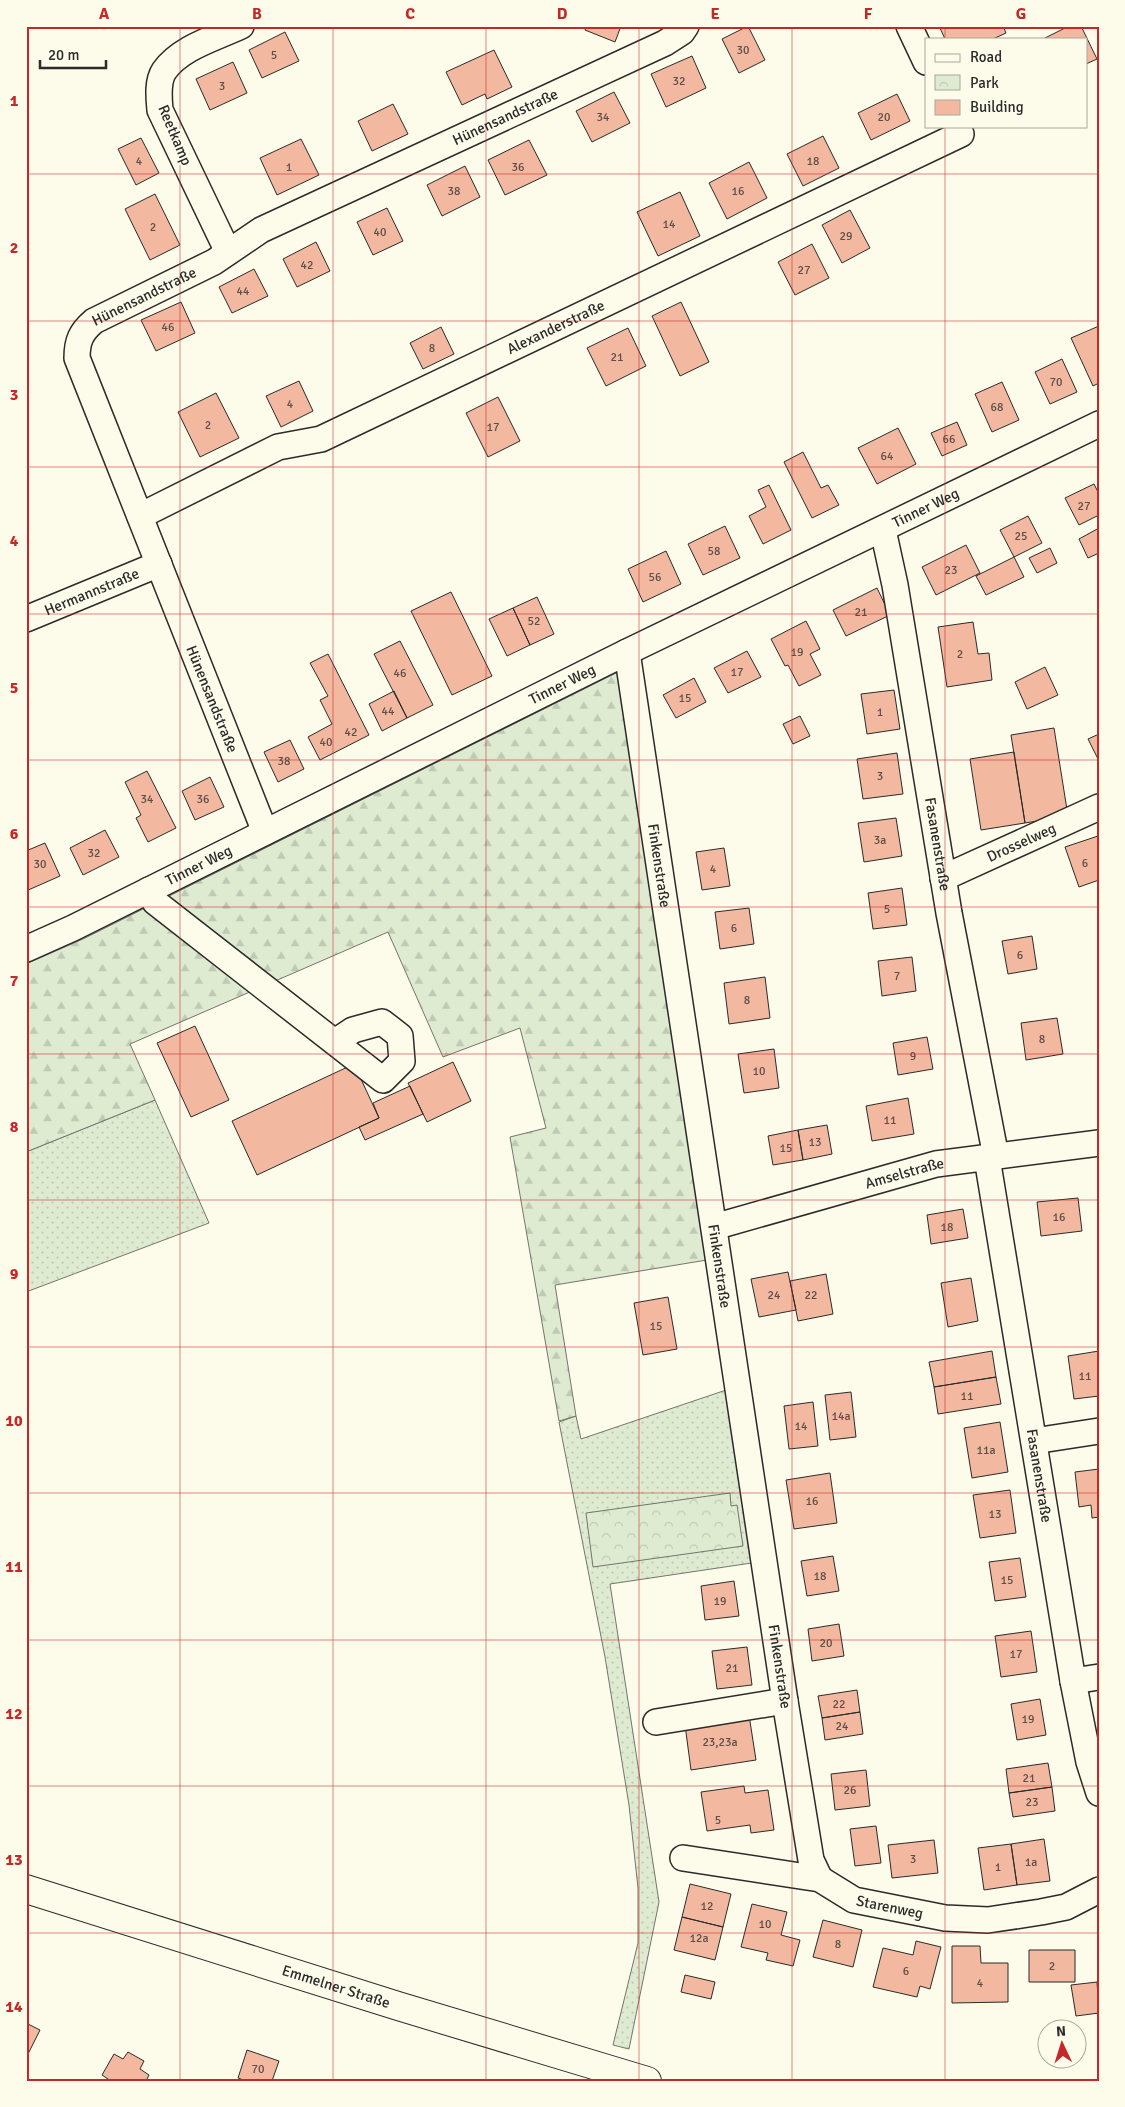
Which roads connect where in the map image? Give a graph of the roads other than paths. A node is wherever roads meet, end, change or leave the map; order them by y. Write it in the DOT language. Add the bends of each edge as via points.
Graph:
graph roads {
  1 [pos="241,26"];
  2 [pos="686,26"];
  3 [pos="909,26"];
  4 [pos="925,60"];
  5 [pos="958,128"];
  6 [pos="228,252"];
  7 [pos="1099,424"];
  8 [pos="140,516"];
  9 [pos="883,530"];
  10 [pos="159,564"];
  11 [pos="26,620"];
  12 [pos="627,652"];
  13 [pos="1099,807"];
  14 [pos="265,832"];
  15 [pos="943,878"];
  16 [pos="150,890"];
  17 [pos="26,948"];
  18 [pos="335,1042"];
  19 [pos="1099,1143"];
  20 [pos="992,1158"];
  21 [pos="714,1227"];
  22 [pos="1099,1431"];
  23 [pos="1034,1441"];
  24 [pos="1099,1677"];
  25 [pos="1073,1681"];
  26 [pos="785,1701"];
  27 [pos="656,1722"];
  28 [pos="1099,1793"];
  29 [pos="683,1858"];
  30 [pos="820,1879"];
  31 [pos="26,1889"];
  32 [pos="1099,1890"];
  33 [pos="647,2081"];
  1 -- 6 [label="street, Reetkamp" via="182,52 164,72 159,92 160,110"];
  2 -- 6 [label="street, Hünensandstraße" via="665,43 261,230"];
  3 -- 4 [label="street"];
  5 -- 8 [label="street, Alexanderstraße" via="961,134 321,439 278,447"];
  6 -- 8 [label="street, Hünensandstraße" via="94,321 83,331 77,343 77,358"];
  7 -- 9 [label="street, Tinner Weg"];
  8 -- 10 [label="street, Hünensandstraße"];
  9 -- 12 [label="street, Tinner Weg"];
  9 -- 15 [label="street, Fasanenstraße"];
  10 -- 11 [label="street, Hermannstraße"];
  10 -- 14 [label="street, Hünensandstraße"];
  12 -- 14 [label="street, Tinner Weg"];
  12 -- 21 [label="street, Finkenstraße"];
  13 -- 15 [label="street, Drosselweg"];
  14 -- 16 [label="street, Tinner Weg"];
  15 -- 20 [label="street, Fasanenstraße"];
  16 -- 17 [label="street, Tinner Weg"];
  16 -- 18 [label="street" via="155,902"];
  19 -- 20 [label="street, Amselstraße"];
  20 -- 21 [label="street, Amselstraße" via="936,1164"];
  20 -- 23 [label="street, Fasanenstraße"];
  21 -- 26 [label="street, Finkenstraße"];
  22 -- 23 [label="street"];
  23 -- 25 [label="street, Fasanenstraße"];
  24 -- 25 [label="street"];
  25 -- 28 [label="street, Fasanenstraße" via="1089,1762"];
  26 -- 27 [label="street"];
  26 -- 30 [label="street, Finkenstraße" via="810,1860"];
  29 -- 30 [label="street, Starenweg"];
  30 -- 32 [label="street, Starenweg" via="854,1900 945,1918 988,1920 1066,1907"];
  31 -- 33 [label="main road, Emmelner Straße"];
}
